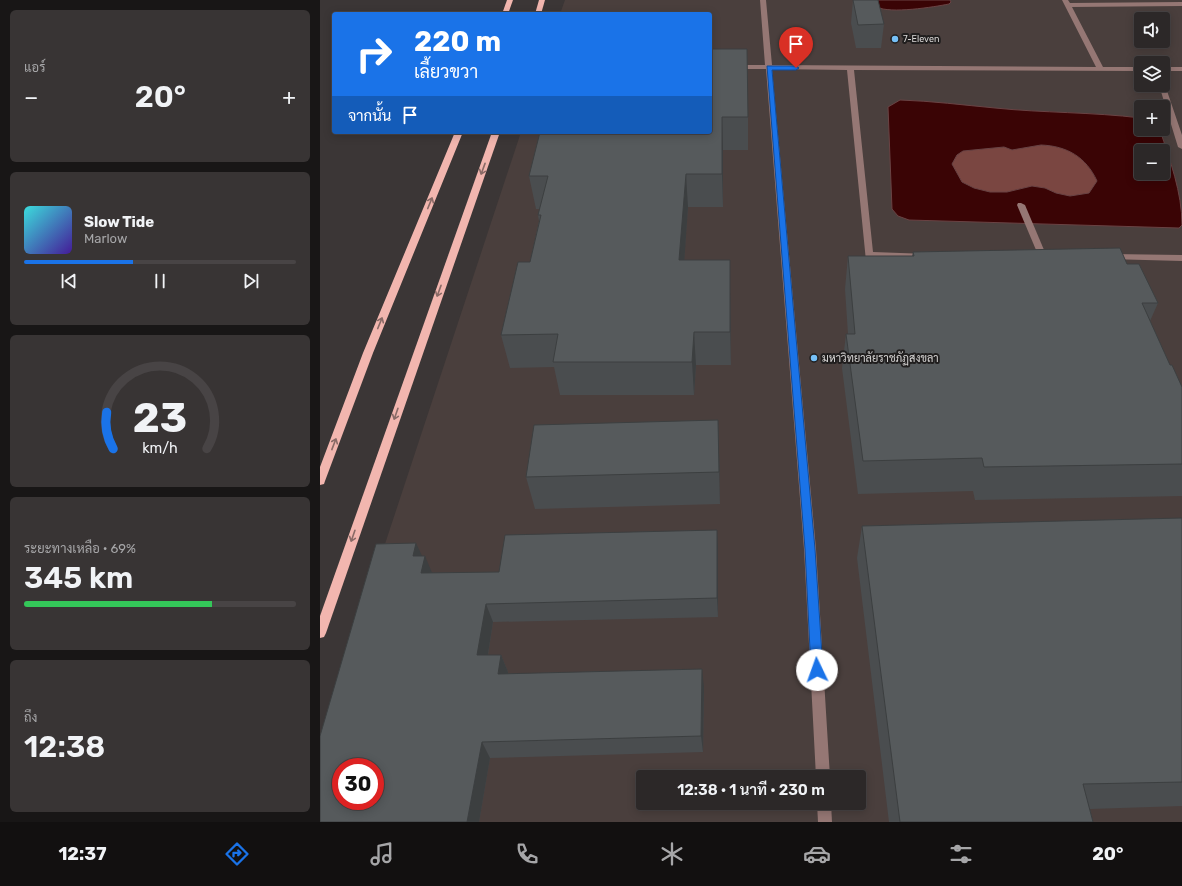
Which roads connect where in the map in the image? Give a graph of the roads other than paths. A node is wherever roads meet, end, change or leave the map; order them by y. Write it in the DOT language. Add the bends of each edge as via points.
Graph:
graph roads {
  1 [pos="510,0"];
  2 [pos="542,0"];
  3 [pos="763,0"];
  4 [pos="1066,2"];
  5 [pos="1182,4"];
  6 [pos="506,12"];
  7 [pos="539,12"];
  8 [pos="712,68"];
  9 [pos="769,68"];
  10 [pos="850,68"];
  11 [pos="1101,69"];
  12 [pos="1134,69"];
  13 [pos="1170,69"];
  14 [pos="1182,69"];
  15 [pos="1164,92"];
  16 [pos="458,134"];
  17 [pos="495,134"];
  18 [pos="1182,147"];
  19 [pos="1021,205"];
  20 [pos="869,256"];
  21 [pos="933,256"];
  22 [pos="1043,257"];
  23 [pos="1105,257"];
  24 [pos="1182,258"];
  25 [pos="871,269"];
  26 [pos="320,481"];
  27 [pos="320,633"];
  28 [pos="823,770"];
  29 [pos="824,810"];
  30 [pos="825,822"];
  1 -- 6 [label="main road"];
  2 -- 7 [label="main road"];
  3 -- 9 [label="street"];
  4 -- 5 [label="street"];
  4 -- 11 [label="street"];
  8 -- 9 [label="street"];
  9 -- 10 [label="street"];
  9 -- 28 [label="street" via="810,549"];
  10 -- 11 [label="street"];
  10 -- 20 [label="street"];
  11 -- 12 [label="street"];
  13 -- 14 [label="street"];
  15 -- 18 [label="street"];
  26 -- 16 [label="main road, one-way" via="368,353"];
  17 -- 27 [label="main road, one-way"];
  19 -- 22 [label="street"];
  20 -- 21 [label="street"];
  20 -- 25 [label="street"];
  23 -- 24 [label="street"];
  29 -- 30 [label="street"];
}
